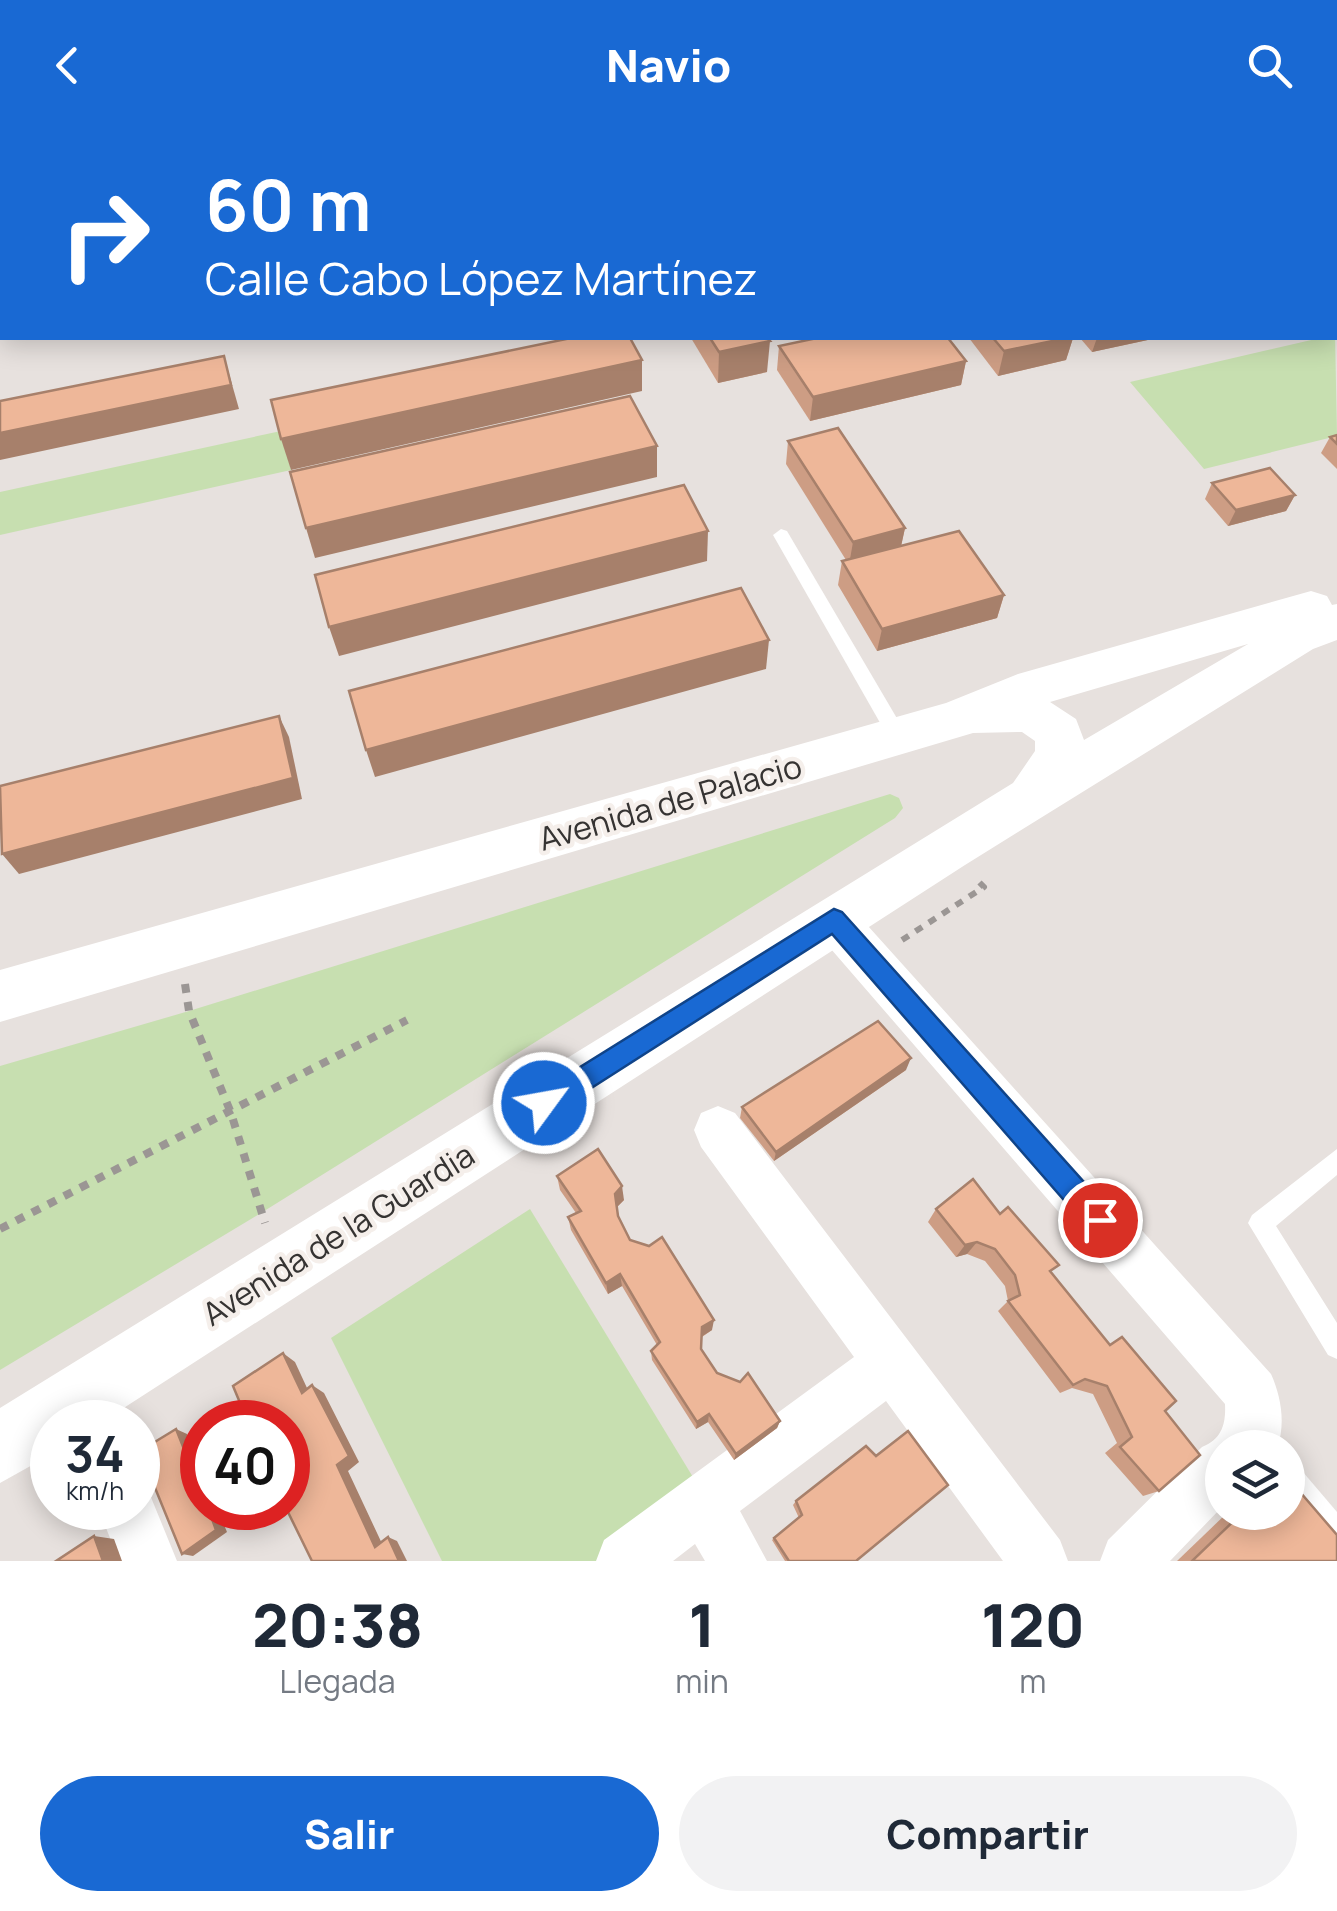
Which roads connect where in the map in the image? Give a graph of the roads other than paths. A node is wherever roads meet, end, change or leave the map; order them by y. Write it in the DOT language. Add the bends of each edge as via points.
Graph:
graph roads {
  1 [pos="781,535"];
  2 [pos="1337,602"];
  3 [pos="1337,621"];
  4 [pos="958,719"];
  5 [pos="898,737"];
  6 [pos="1032,795"];
  7 [pos="834,920"];
  8 [pos="0,996"];
  9 [pos="718,1130"];
  10 [pos="1337,1160"];
  11 [pos="1337,1346"];
  12 [pos="892,1363"];
  13 [pos="1253,1430"];
  14 [pos="0,1448"];
  15 [pos="1205,1496"];
  16 [pos="703,1503"];
  17 [pos="1305,1503"];
  18 [pos="1337,1533"];
  19 [pos="625,1561"];
  20 [pos="738,1561"];
  21 [pos="1039,1561"];
  22 [pos="1130,1561"];
  1 -- 5 [label="lane"];
  2 -- 4 [label="street, Avenida de Palacio" via="1018,693"];
  3 -- 6 [label="street, Avenida de la Guardia" via="1296,637"];
  4 -- 5 [label="street, Avenida de Palacio"];
  4 -- 6 [label="street, Avenida de la Guardia" via="1019,710 1042,716 1059,733 1060,755"];
  5 -- 8 [label="street, Avenida de Palacio"];
  6 -- 7 [label="street, Avenida de la Guardia"];
  7 -- 13 [label="street" via="1252,1393"];
  7 -- 14 [label="street, Avenida de la Guardia"];
  9 -- 12 [label="street"];
  10 -- 11 [label="lane" via="1260,1223"];
  12 -- 16 [label="street"];
  12 -- 21 [label="street"];
  15 -- 22 [label="street"];
  16 -- 19 [label="street"];
  16 -- 20 [label="street"];
  17 -- 18 [label="lane"];
}
